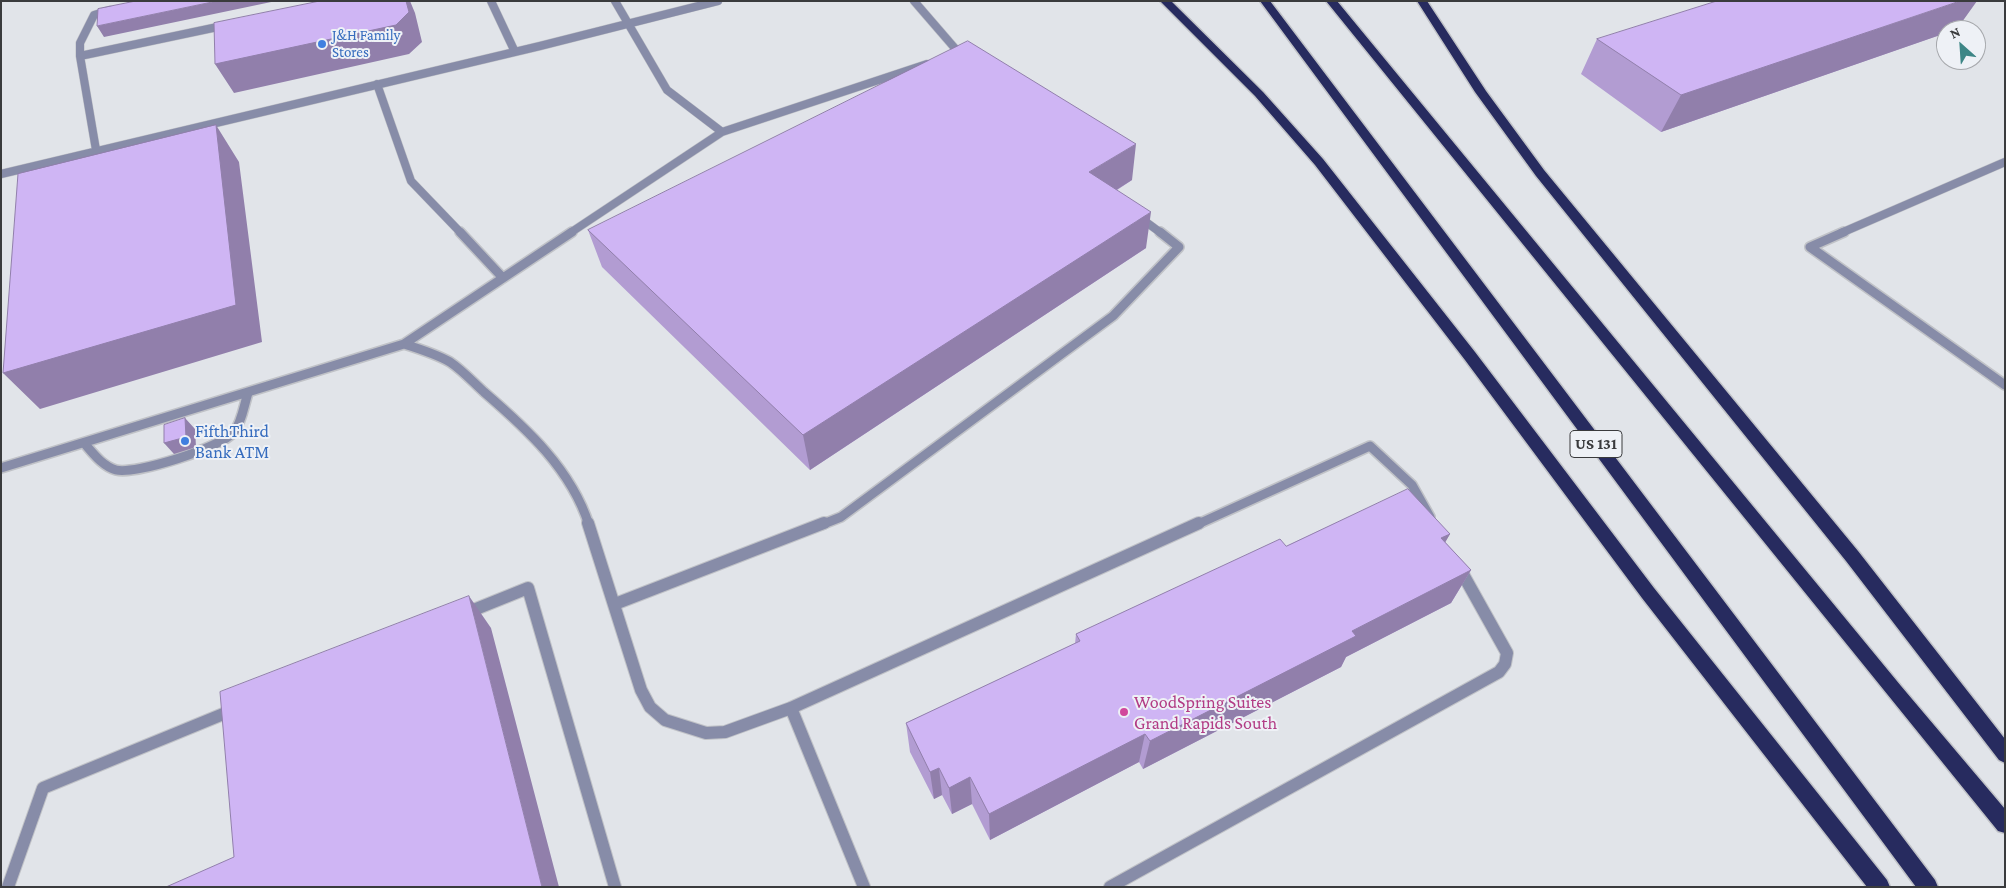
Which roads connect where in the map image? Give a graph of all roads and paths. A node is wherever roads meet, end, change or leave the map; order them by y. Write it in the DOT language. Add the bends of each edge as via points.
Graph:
graph roads {
  1 [pos="491,1"];
  2 [pos="615,1"];
  3 [pos="718,1"];
  4 [pos="914,1"];
  5 [pos="1165,1"];
  6 [pos="1265,1"];
  7 [pos="1331,1"];
  8 [pos="1422,1"];
  9 [pos="118,8"];
  10 [pos="233,24"];
  11 [pos="629,25"];
  12 [pos="515,52"];
  13 [pos="80,56"];
  14 [pos="942,59"];
  15 [pos="933,62"];
  16 [pos="377,84"];
  17 [pos="722,132"];
  18 [pos="96,150"];
  19 [pos="2005,162"];
  20 [pos="1,174"];
  21 [pos="1142,218"];
  22 [pos="503,278"];
  23 [pos="404,344"];
  24 [pos="2005,384"];
  25 [pos="248,392"];
  26 [pos="84,443"];
  27 [pos="1,468"];
  28 [pos="1436,527"];
  29 [pos="1455,560"];
  30 [pos="615,604"];
  31 [pos="455,618"];
  32 [pos="245,705"];
  33 [pos="791,708"];
  34 [pos="2005,754"];
  35 [pos="2005,824"];
  36 [pos="8,887"];
  37 [pos="614,887"];
  38 [pos="864,887"];
  39 [pos="1110,887"];
  40 [pos="1880,887"];
  41 [pos="1928,887"];
  1 -- 12 [label="lane"];
  2 -- 11 [label="lane"];
  3 -- 11 [label="lane"];
  4 -- 14 [label="lane" via="959,53"];
  5 -- 40 [label="highway" via="1259,94 1319,162 1470,356 1648,594"];
  6 -- 41 [label="highway, US 131"];
  7 -- 35 [label="highway"];
  8 -- 34 [label="highway" via="1481,92 1540,173 1852,556"];
  9 -- 13 [label="lane" via="94,15 80,43"];
  10 -- 13 [label="lane"];
  11 -- 12 [label="lane"];
  11 -- 17 [label="lane" via="667,90"];
  12 -- 16 [label="lane"];
  13 -- 18 [label="lane"];
  15 -- 17 [label="lane"];
  16 -- 18 [label="lane"];
  16 -- 22 [label="lane" via="411,182"];
  17 -- 22 [label="lane"];
  18 -- 20 [label="lane"];
  19 -- 24 [label="lane" via="1810,247"];
  21 -- 30 [label="lane" via="1179,247 1113,316 841,517"];
  22 -- 23 [label="lane"];
  23 -- 25 [label="lane"];
  23 -- 30 [label="lane" via="451,363 550,453 584,506"];
  25 -- 26 [label="lane"];
  25 -- 26 [label="lane" via="236,427 228,438 134,471 109,469"];
  26 -- 27 [label="lane"];
  28 -- 33 [label="lane" via="1412,485 1370,446"];
  29 -- 39 [label="lane" via="1507,653 1499,672"];
  30 -- 33 [label="lane" via="641,690 650,707 664,720 706,733 725,732"];
  31 -- 37 [label="lane" via="528,588"];
  32 -- 36 [label="lane" via="43,788"];
  33 -- 38 [label="lane"];
}
